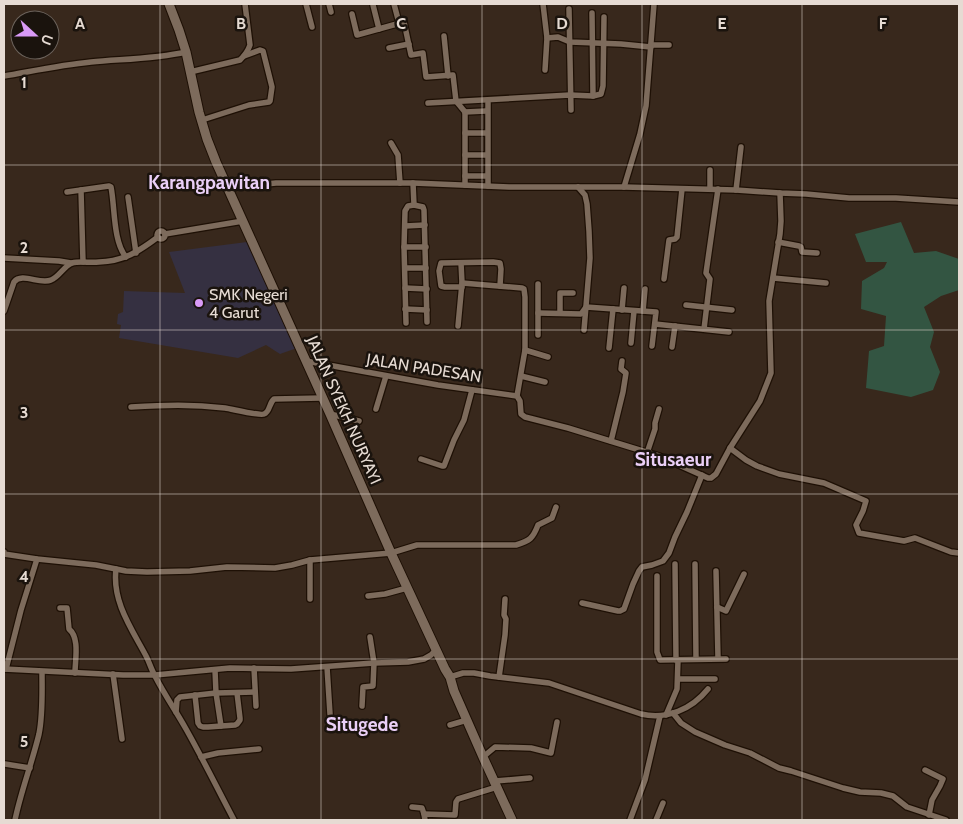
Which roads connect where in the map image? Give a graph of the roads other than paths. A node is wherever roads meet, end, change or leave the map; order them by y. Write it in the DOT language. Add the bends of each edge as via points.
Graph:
graph roads {
  1 [pos="169,4"];
  2 [pos="245,4"];
  3 [pos="306,4"];
  4 [pos="329,4"];
  5 [pos="394,4"];
  6 [pos="543,4"];
  7 [pos="654,4"];
  8 [pos="373,5"];
  9 [pos="569,9"];
  10 [pos="331,12"];
  11 [pos="592,13"];
  12 [pos="352,14"];
  13 [pos="604,17"];
  14 [pos="399,23"];
  15 [pos="312,27"];
  16 [pos="379,29"];
  17 [pos="444,36"];
  18 [pos="547,38"];
  19 [pos="570,42"];
  20 [pos="593,42"];
  21 [pos="604,43"];
  22 [pos="409,44"];
  23 [pos="669,45"];
  24 [pos="651,46"];
  25 [pos="389,48"];
  26 [pos="186,52"];
  27 [pos="244,56"];
  28 [pos="545,70"];
  29 [pos="190,72"];
  30 [pos="4,76"];
  31 [pos="448,76"];
  32 [pos="570,95"];
  33 [pos="593,96"];
  34 [pos="456,101"];
  35 [pos="428,103"];
  36 [pos="488,103"];
  37 [pos="570,110"];
  38 [pos="486,111"];
  39 [pos="465,112"];
  40 [pos="202,120"];
  41 [pos="465,133"];
  42 [pos="486,133"];
  43 [pos="391,143"];
  44 [pos="741,147"];
  45 [pos="465,155"];
  46 [pos="486,155"];
  47 [pos="710,170"];
  48 [pos="465,176"];
  49 [pos="486,176"];
  50 [pos="400,183"];
  51 [pos="413,183"];
  52 [pos="465,185"];
  53 [pos="488,186"];
  54 [pos="578,187"];
  55 [pos="624,187"];
  56 [pos="228,188"];
  57 [pos="682,189"];
  58 [pos="710,189"];
  59 [pos="81,190"];
  60 [pos="718,190"];
  61 [pos="736,190"];
  62 [pos="67,192"];
  63 [pos="780,194"];
  64 [pos="128,198"];
  65 [pos="959,202"];
  66 [pos="414,205"];
  67 [pos="243,221"];
  68 [pos="405,226"];
  69 [pos="425,226"];
  70 [pos="778,242"];
  71 [pos="404,247"];
  72 [pos="426,247"];
  73 [pos="136,253"];
  74 [pos="817,253"];
  75 [pos="126,257"];
  76 [pos="4,258"];
  77 [pos="83,262"];
  78 [pos="71,263"];
  79 [pos="461,263"];
  80 [pos="404,268"];
  81 [pos="426,268"];
  82 [pos="773,278"];
  83 [pos="664,279"];
  84 [pos="826,283"];
  85 [pos="538,284"];
  86 [pos="462,285"];
  87 [pos="500,286"];
  88 [pos="405,288"];
  89 [pos="624,288"];
  90 [pos="427,289"];
  91 [pos="645,289"];
  92 [pos="573,293"];
  93 [pos="686,305"];
  94 [pos="586,307"];
  95 [pos="707,308"];
  96 [pos="405,309"];
  97 [pos="613,309"];
  98 [pos="427,310"];
  99 [pos="622,310"];
  100 [pos="634,310"];
  101 [pos="732,310"];
  102 [pos="4,311"];
  103 [pos="643,311"];
  104 [pos="538,313"];
  105 [pos="560,313"];
  106 [pos="427,322"];
  107 [pos="406,323"];
  108 [pos="654,324"];
  109 [pos="458,326"];
  110 [pos="675,326"];
  111 [pos="704,329"];
  112 [pos="584,330"];
  113 [pos="730,332"];
  114 [pos="538,335"];
  115 [pos="631,343"];
  116 [pos="652,346"];
  117 [pos="672,347"];
  118 [pos="609,348"];
  119 [pos="524,350"];
  120 [pos="548,357"];
  121 [pos="306,361"];
  122 [pos="622,361"];
  123 [pos="386,376"];
  124 [pos="521,376"];
  125 [pos="545,382"];
  126 [pos="472,390"];
  127 [pos="517,396"];
  128 [pos="322,398"];
  129 [pos="131,406"];
  130 [pos="376,409"];
  131 [pos="659,410"];
  132 [pos="330,414"];
  133 [pos="359,421"];
  134 [pos="611,441"];
  135 [pos="730,448"];
  136 [pos="647,452"];
  137 [pos="421,459"];
  138 [pos="702,475"];
  139 [pos="556,507"];
  140 [pos="959,553"];
  141 [pos="391,554"];
  142 [pos="4,555"];
  143 [pos="37,559"];
  144 [pos="310,560"];
  145 [pos="675,564"];
  146 [pos="695,564"];
  147 [pos="116,569"];
  148 [pos="716,571"];
  149 [pos="744,574"];
  150 [pos="657,576"];
  151 [pos="407,588"];
  152 [pos="368,596"];
  153 [pos="310,599"];
  154 [pos="505,599"];
  155 [pos="582,603"];
  156 [pos="717,607"];
  157 [pos="60,608"];
  158 [pos="370,637"];
  159 [pos="436,650"];
  160 [pos="718,658"];
  161 [pos="726,658"];
  162 [pos="696,659"];
  163 [pos="677,660"];
  164 [pos="374,663"];
  165 [pos="327,666"];
  166 [pos="254,668"];
  167 [pos="5,669"];
  168 [pos="215,670"];
  169 [pos="42,672"];
  170 [pos="75,673"];
  171 [pos="113,674"];
  172 [pos="155,675"];
  173 [pos="450,677"];
  174 [pos="499,677"];
  175 [pos="715,679"];
  176 [pos="678,680"];
  177 [pos="708,689"];
  178 [pos="255,692"];
  179 [pos="216,693"];
  180 [pos="236,693"];
  181 [pos="195,695"];
  182 [pos="256,706"];
  183 [pos="362,706"];
  184 [pos="176,712"];
  185 [pos="330,714"];
  186 [pos="666,715"];
  187 [pos="467,720"];
  188 [pos="557,722"];
  189 [pos="450,725"];
  190 [pos="221,726"];
  191 [pos="122,739"];
  192 [pos="259,749"];
  193 [pos="483,757"];
  194 [pos="201,758"];
  195 [pos="5,764"];
  196 [pos="30,768"];
  197 [pos="924,770"];
  198 [pos="530,778"];
  199 [pos="496,784"];
  200 [pos="662,803"];
  201 [pos="412,808"];
  202 [pos="929,815"];
  203 [pos="424,817"];
  204 [pos="16,820"];
  205 [pos="234,820"];
  206 [pos="512,820"];
  207 [pos="630,820"];
  208 [pos="656,820"];
  209 [pos="946,820"];
  1 -- 26 [label="main road, JALAN SYEKH NURYAYI"];
  2 -- 27 [label="street" via="250,45"];
  3 -- 15 [label="street"];
  4 -- 10 [label="street"];
  5 -- 14 [label="street"];
  6 -- 18 [label="street"];
  7 -- 24 [label="street"];
  8 -- 16 [label="street"];
  9 -- 19 [label="street"];
  11 -- 20 [label="street"];
  12 -- 16 [label="street" via="357,35"];
  13 -- 21 [label="street"];
  14 -- 16 [label="street"];
  14 -- 22 [label="street" via="404,22"];
  17 -- 31 [label="street"];
  18 -- 19 [label="street" via="558,37"];
  18 -- 28 [label="street"];
  19 -- 20 [label="street"];
  19 -- 32 [label="street"];
  20 -- 21 [label="street"];
  20 -- 33 [label="street"];
  21 -- 24 [label="street"];
  21 -- 33 [label="street" via="602,91"];
  22 -- 25 [label="street"];
  22 -- 31 [label="street" via="411,55 423,53 426,77"];
  23 -- 24 [label="street"];
  24 -- 55 [label="street" via="644,120"];
  26 -- 29 [label="main road, JALAN SYEKH NURYAYI"];
  26 -- 30 [label="street" via="50,67"];
  27 -- 29 [label="street" via="240,60"];
  27 -- 40 [label="street" via="263,51 272,87 270,101"];
  29 -- 40 [label="main road, JALAN SYEKH NURYAYI"];
  31 -- 34 [label="street" via="453,75"];
  32 -- 33 [label="street"];
  32 -- 34 [label="street"];
  32 -- 37 [label="street"];
  34 -- 35 [label="street"];
  34 -- 39 [label="street"];
  36 -- 53 [label="street"];
  38 -- 39 [label="street"];
  39 -- 41 [label="street"];
  40 -- 56 [label="main road, JALAN SYEKH NURYAYI"];
  41 -- 42 [label="street"];
  41 -- 45 [label="street"];
  43 -- 50 [label="street" via="399,156"];
  44 -- 61 [label="street"];
  45 -- 46 [label="street"];
  45 -- 48 [label="street"];
  47 -- 58 [label="street"];
  48 -- 49 [label="street"];
  48 -- 52 [label="street"];
  50 -- 51 [label="street"];
  50 -- 56 [label="street" via="276,183"];
  51 -- 52 [label="street"];
  51 -- 66 [label="street"];
  52 -- 53 [label="street"];
  53 -- 54 [label="street"];
  54 -- 55 [label="street"];
  54 -- 94 [label="street" via="585,195 590,231"];
  55 -- 57 [label="street"];
  56 -- 67 [label="main road, JALAN SYEKH NURYAYI"];
  57 -- 58 [label="street"];
  57 -- 83 [label="street" via="677,237 669,240"];
  58 -- 60 [label="street"];
  59 -- 62 [label="street"];
  59 -- 75 [label="street" via="111,187 116,236"];
  59 -- 77 [label="street"];
  60 -- 61 [label="street"];
  60 -- 95 [label="street" via="706,273 710,279"];
  61 -- 63 [label="street"];
  63 -- 65 [label="street"];
  63 -- 70 [label="street"];
  64 -- 73 [label="street"];
  66 -- 68 [label="street" via="406,208"];
  66 -- 69 [label="street" via="423,207"];
  67 -- 73 [label="street" via="165,234"];
  67 -- 121 [label="main road, JALAN SYEKH NURYAYI"];
  68 -- 69 [label="street"];
  68 -- 71 [label="street"];
  69 -- 72 [label="street"];
  70 -- 74 [label="street" via="799,246 802,252"];
  70 -- 82 [label="street"];
  71 -- 72 [label="street"];
  71 -- 80 [label="street"];
  72 -- 81 [label="street"];
  73 -- 75 [label="street"];
  75 -- 77 [label="street" via="110,262"];
  76 -- 78 [label="street"];
  77 -- 78 [label="street"];
  78 -- 102 [label="street" via="52,280 17,279"];
  79 -- 86 [label="street"];
  79 -- 86 [label="street" via="439,265 440,285"];
  79 -- 87 [label="street" via="500,263"];
  80 -- 81 [label="street"];
  80 -- 88 [label="street"];
  81 -- 90 [label="street"];
  82 -- 84 [label="street"];
  82 -- 135 [label="street" via="769,301 770,378 760,401"];
  85 -- 104 [label="street"];
  86 -- 87 [label="street"];
  86 -- 109 [label="street"];
  87 -- 119 [label="street" via="522,288 525,292"];
  88 -- 90 [label="street"];
  88 -- 96 [label="street"];
  89 -- 99 [label="street"];
  90 -- 98 [label="street"];
  91 -- 103 [label="street"];
  92 -- 105 [label="street" via="560,293"];
  93 -- 95 [label="street"];
  94 -- 97 [label="street"];
  94 -- 105 [label="street" via="581,314"];
  94 -- 112 [label="street"];
  95 -- 101 [label="street"];
  95 -- 111 [label="street"];
  96 -- 98 [label="street"];
  96 -- 107 [label="street"];
  97 -- 99 [label="street"];
  97 -- 118 [label="street"];
  98 -- 106 [label="street"];
  99 -- 100 [label="street"];
  100 -- 103 [label="street"];
  100 -- 115 [label="street"];
  103 -- 108 [label="street" via="656,312"];
  104 -- 105 [label="street"];
  104 -- 114 [label="street"];
  108 -- 110 [label="street"];
  108 -- 116 [label="street"];
  110 -- 111 [label="street"];
  110 -- 117 [label="street"];
  111 -- 113 [label="street"];
  119 -- 120 [label="street"];
  119 -- 124 [label="street"];
  121 -- 123 [label="street, JALAN PADESAN"];
  121 -- 128 [label="main road, JALAN SYEKH NURYAYI"];
  122 -- 134 [label="street" via="621,369 626,373"];
  123 -- 126 [label="street, JALAN PADESAN"];
  123 -- 130 [label="street"];
  124 -- 125 [label="street"];
  124 -- 127 [label="street"];
  126 -- 127 [label="street, JALAN PADESAN"];
  126 -- 137 [label="street" via="464,420 444,466"];
  127 -- 134 [label="street" via="522,416"];
  128 -- 129 [label="street" via="274,399 268,411 260,415 203,405"];
  128 -- 132 [label="main road, JALAN SYEKH NURYAYI"];
  131 -- 136 [label="street"];
  132 -- 133 [label="street"];
  132 -- 141 [label="main road, JALAN SYEKH NURYAYI"];
  134 -- 136 [label="street"];
  135 -- 138 [label="street" via="713,478"];
  135 -- 140 [label="street" via="762,468 824,482 866,501 856,525 859,533 903,541 915,538"];
  136 -- 138 [label="street"];
  138 -- 155 [label="street" via="669,553 663,560 639,571 623,610"];
  139 -- 141 [label="street" via="552,518 538,525 527,542 516,545 420,544"];
  141 -- 144 [label="street"];
  141 -- 151 [label="main road, JALAN SYEKH NURYAYI"];
  142 -- 143 [label="street"];
  143 -- 147 [label="street"];
  143 -- 167 [label="street"];
  144 -- 147 [label="street" via="275,568 147,572"];
  144 -- 153 [label="street"];
  145 -- 163 [label="street"];
  146 -- 162 [label="street"];
  147 -- 172 [label="street" via="121,608"];
  148 -- 156 [label="street"];
  149 -- 156 [label="street" via="726,611"];
  150 -- 163 [label="street" via="656,652 660,660"];
  151 -- 152 [label="street"];
  151 -- 159 [label="main road, JALAN SYEKH NURYAYI"];
  154 -- 174 [label="street" via="505,635"];
  156 -- 160 [label="street"];
  157 -- 170 [label="street" via="67,608 69,629 74,636"];
  158 -- 164 [label="street"];
  159 -- 164 [label="street" via="419,660"];
  159 -- 173 [label="main road, JALAN SYEKH NURYAYI"];
  160 -- 161 [label="street"];
  160 -- 162 [label="street"];
  162 -- 163 [label="street"];
  163 -- 176 [label="street"];
  164 -- 165 [label="street"];
  164 -- 183 [label="street" via="373,686 363,688"];
  165 -- 166 [label="street"];
  165 -- 185 [label="street"];
  166 -- 168 [label="street"];
  166 -- 178 [label="street"];
  167 -- 169 [label="street"];
  168 -- 172 [label="street"];
  168 -- 179 [label="street"];
  169 -- 170 [label="street"];
  169 -- 196 [label="street" via="39,732"];
  170 -- 171 [label="street"];
  171 -- 172 [label="street"];
  171 -- 191 [label="street"];
  172 -- 184 [label="street"];
  173 -- 174 [label="street" via="468,673"];
  173 -- 187 [label="main road, JALAN SYEKH NURYAYI"];
  174 -- 186 [label="street" via="549,683 641,714"];
  175 -- 176 [label="street"];
  176 -- 186 [label="street"];
  177 -- 186 [label="street" via="693,703"];
  178 -- 180 [label="street"];
  178 -- 182 [label="street"];
  179 -- 180 [label="street"];
  179 -- 181 [label="street"];
  179 -- 190 [label="street"];
  180 -- 190 [label="street" via="240,720 235,725"];
  181 -- 184 [label="street" via="179,697"];
  181 -- 190 [label="street" via="200,726"];
  184 -- 194 [label="street"];
  186 -- 202 [label="street" via="695,732 779,768 843,788 893,796 905,806"];
  186 -- 207 [label="street"];
  187 -- 189 [label="street"];
  187 -- 193 [label="main road, JALAN SYEKH NURYAYI"];
  188 -- 193 [label="street" via="551,753 531,748 495,747"];
  192 -- 194 [label="street"];
  193 -- 199 [label="main road, JALAN SYEKH NURYAYI"];
  194 -- 205 [label="street"];
  195 -- 196 [label="street"];
  196 -- 204 [label="street"];
  197 -- 202 [label="street" via="943,779 932,800"];
  198 -- 199 [label="street"];
  199 -- 203 [label="street" via="458,798 455,815"];
  199 -- 206 [label="main road, JALAN SYEKH NURYAYI"];
  200 -- 208 [label="street"];
  201 -- 203 [label="street" via="422,808"];
  202 -- 209 [label="street"];
}
